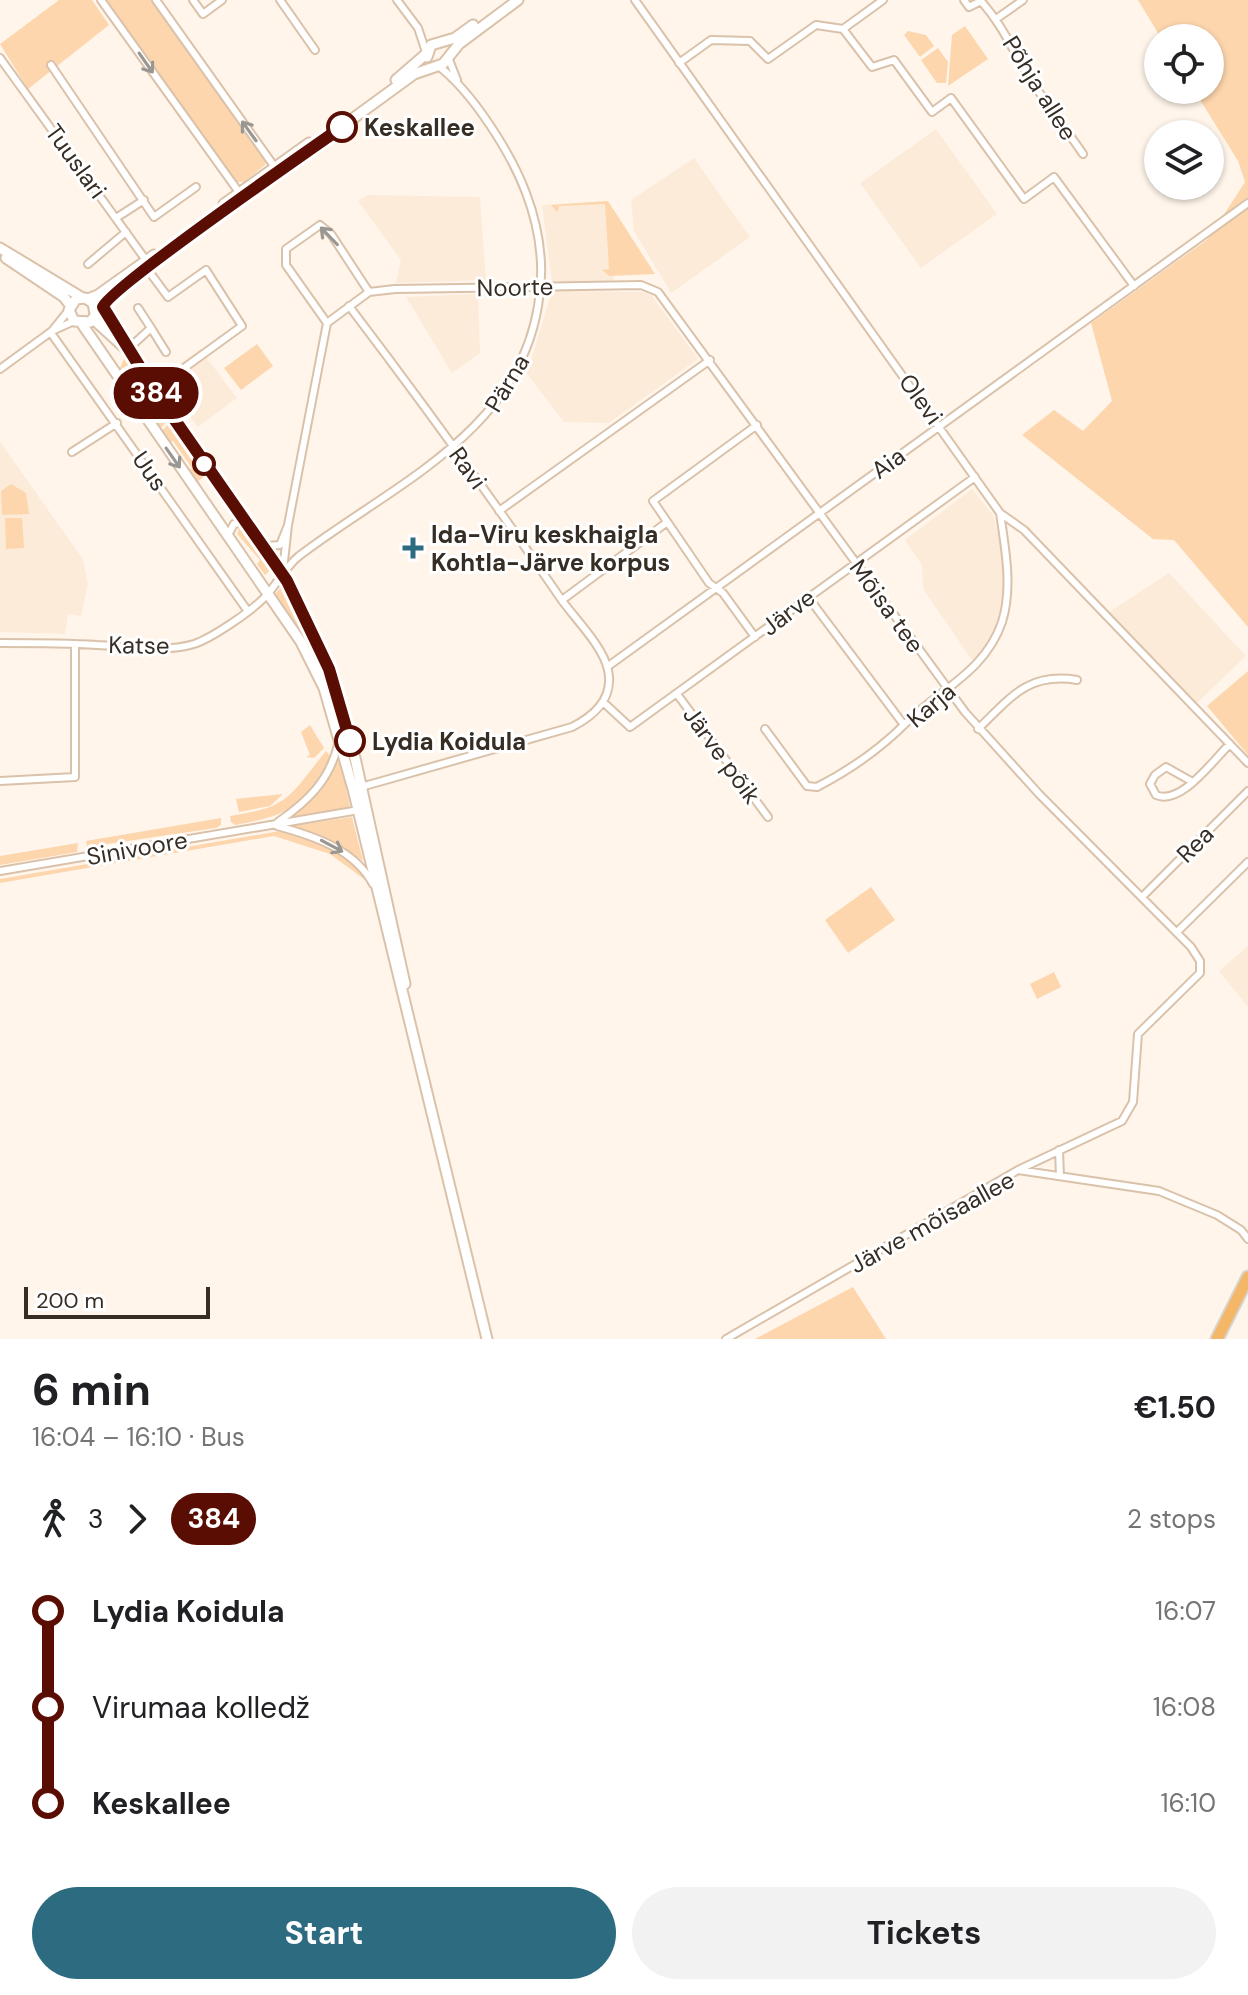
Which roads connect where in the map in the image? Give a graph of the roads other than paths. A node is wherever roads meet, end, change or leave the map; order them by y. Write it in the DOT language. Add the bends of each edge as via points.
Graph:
graph roads {
  1 [pos="101,0"];
  2 [pos="156,0"];
  3 [pos="193,0"];
  4 [pos="222,0"];
  5 [pos="280,0"];
  6 [pos="397,0"];
  7 [pos="508,0"];
  8 [pos="518,0"];
  9 [pos="635,0"];
  10 [pos="883,0"];
  11 [pos="964,0"];
  12 [pos="1023,0"];
  13 [pos="996,19"];
  14 [pos="418,28"];
  15 [pos="843,29"];
  16 [pos="439,43"];
  17 [pos="315,50"];
  18 [pos="426,53"];
  19 [pos="448,56"];
  20 [pos="0,58"];
  21 [pos="679,63"];
  22 [pos="51,65"];
  23 [pos="436,65"];
  24 [pos="458,83"];
  25 [pos="1083,154"];
  26 [pos="274,166"];
  27 [pos="265,181"];
  28 [pos="196,187"];
  29 [pos="241,195"];
  30 [pos="144,200"];
  31 [pos="1248,203"];
  32 [pos="116,218"];
  33 [pos="126,232"];
  34 [pos="0,250"];
  35 [pos="88,264"];
  36 [pos="147,264"];
  37 [pos="542,286"];
  38 [pos="1134,286"];
  39 [pos="369,292"];
  40 [pos="658,292"];
  41 [pos="84,298"];
  42 [pos="104,301"];
  43 [pos="349,306"];
  44 [pos="70,308"];
  45 [pos="138,308"];
  46 [pos="94,316"];
  47 [pos="78,323"];
  48 [pos="327,323"];
  49 [pos="151,328"];
  50 [pos="52,332"];
  51 [pos="127,350"];
  52 [pos="166,352"];
  53 [pos="710,360"];
  54 [pos="0,369"];
  55 [pos="173,376"];
  56 [pos="117,423"];
  57 [pos="757,425"];
  58 [pos="941,425"];
  59 [pos="453,447"];
  60 [pos="72,452"];
  61 [pos="975,477"];
  62 [pos="499,511"];
  63 [pos="820,513"];
  64 [pos="1000,513"];
  65 [pos="245,522"];
  66 [pos="666,523"];
  67 [pos="288,525"];
  68 [pos="255,536"];
  69 [pos="228,537"];
  70 [pos="856,562"];
  71 [pos="282,574"];
  72 [pos="717,589"];
  73 [pos="266,596"];
  74 [pos="808,597"];
  75 [pos="562,600"];
  76 [pos="247,610"];
  77 [pos="755,637"];
  78 [pos="0,643"];
  79 [pos="75,644"];
  80 [pos="608,670"];
  81 [pos="1077,680"];
  82 [pos="948,691"];
  83 [pos="677,694"];
  84 [pos="603,702"];
  85 [pos="904,725"];
  86 [pos="765,729"];
  87 [pos="978,729"];
  88 [pos="339,741"];
  89 [pos="1230,744"];
  90 [pos="1248,763"];
  91 [pos="0,781"];
  92 [pos="1191,781"];
  93 [pos="358,788"];
  94 [pos="1248,791"];
  95 [pos="362,810"];
  96 [pos="768,817"];
  97 [pos="274,825"];
  98 [pos="1248,862"];
  99 [pos="0,871"];
  100 [pos="376,889"];
  101 [pos="1142,897"];
  102 [pos="1177,932"];
  103 [pos="417,1050"];
  104 [pos="1059,1150"];
  105 [pos="1018,1170"];
  106 [pos="1060,1176"];
  107 [pos="1245,1230"];
  108 [pos="1248,1239"];
  109 [pos="1248,1277"];
  110 [pos="487,1339"];
  111 [pos="726,1339"];
  112 [pos="1217,1339"];
  1 -- 29 [label="street, one-way"];
  26 -- 2 [label="street, one-way"];
  3 -- 4 [label="street" via="203,14"];
  5 -- 17 [label="street"];
  6 -- 14 [label="street"];
  7 -- 16 [label="main road" via="455,38"];
  8 -- 19 [label="main road"];
  9 -- 21 [label="street, Olevi"];
  10 -- 15 [label="street"];
  11 -- 13 [label="street, Põhja allee" via="969,7 981,1"];
  12 -- 13 [label="street"];
  13 -- 25 [label="street, Põhja allee"];
  14 -- 16 [label="street"];
  14 -- 18 [label="street"];
  15 -- 21 [label="street" via="816,25 768,59 750,41 711,40"];
  15 -- 38 [label="street, Põhja allee" via="872,67 894,60 932,112 951,98 1024,199 1054,177"];
  16 -- 18 [label="main road"];
  16 -- 19 [label="main road"];
  18 -- 23 [label="main road"];
  18 -- 26 [label="main road" via="392,84"];
  19 -- 23 [label="main road"];
  19 -- 24 [label="street, Pärna"];
  20 -- 32 [label="street, Tuuslari"];
  21 -- 58 [label="street, Olevi"];
  22 -- 30 [label="street"];
  23 -- 24 [label="street, Pärna"];
  23 -- 27 [label="main road" via="414,74"];
  24 -- 37 [label="street, Pärna" via="518,172 538,237"];
  26 -- 27 [label="street"];
  26 -- 29 [label="main road"];
  27 -- 29 [label="main road"];
  28 -- 30 [label="street" via="154,217"];
  29 -- 36 [label="main road"];
  30 -- 32 [label="street"];
  31 -- 38 [label="street, Aia"];
  32 -- 33 [label="street, Tuuslari"];
  33 -- 35 [label="street"];
  33 -- 36 [label="street, Tuuslari"];
  34 -- 41 [label="main road"];
  34 -- 44 [label="main road"];
  36 -- 41 [label="main road" via="98,295"];
  36 -- 42 [label="main road"];
  36 -- 55 [label="street, Tuuslari" via="168,297 206,270 242,326"];
  37 -- 39 [label="street, Noorte"];
  37 -- 40 [label="street, Noorte" via="641,285"];
  37 -- 59 [label="street, Pärna" via="518,369 491,412"];
  38 -- 58 [label="street, Aia"];
  39 -- 43 [label="street"];
  39 -- 48 [label="street, one-way" via="320,225 299,238 286,249 286,265"];
  40 -- 53 [label="street, Mõisa tee"];
  41 -- 44 [label="main road"];
  41 -- 46 [label="main road" via="95,307"];
  42 -- 46 [label="main road"];
  42 -- 51 [label="main road" via="105,315"];
  43 -- 48 [label="street"];
  43 -- 59 [label="street, Ravi"];
  44 -- 47 [label="main road"];
  44 -- 50 [label="street"];
  45 -- 49 [label="street"];
  46 -- 47 [label="main road"];
  46 -- 51 [label="main road"];
  47 -- 50 [label="street"];
  47 -- 69 [label="main road, one-way"];
  48 -- 67 [label="street"];
  49 -- 51 [label="street"];
  49 -- 52 [label="street"];
  50 -- 54 [label="street"];
  50 -- 56 [label="street, Uus"];
  51 -- 65 [label="main road"];
  53 -- 57 [label="street, Mõisa tee"];
  53 -- 62 [label="street"];
  56 -- 60 [label="street"];
  56 -- 76 [label="street, Uus"];
  57 -- 63 [label="street, Mõisa tee"];
  57 -- 66 [label="street" via="653,501"];
  58 -- 61 [label="street, Olevi"];
  58 -- 63 [label="street, Aia"];
  59 -- 62 [label="street, Ravi"];
  59 -- 71 [label="street, Pärna" via="298,557"];
  61 -- 64 [label="street, Olevi"];
  61 -- 70 [label="street, Järve"];
  62 -- 75 [label="street, Ravi"];
  63 -- 70 [label="street, Mõisa tee"];
  63 -- 72 [label="street, Aia"];
  64 -- 82 [label="street, Karja" via="1007,576 1001,623 980,661"];
  64 -- 89 [label="street, Olevi" via="1024,530"];
  65 -- 68 [label="main road"];
  65 -- 69 [label="street" via="230,527"];
  66 -- 72 [label="street"];
  66 -- 75 [label="street"];
  67 -- 68 [label="street" via="277,547 266,547"];
  67 -- 71 [label="street"];
  68 -- 71 [label="main road"];
  69 -- 73 [label="main road"];
  70 -- 74 [label="street, Järve"];
  70 -- 82 [label="street, Mõisa tee"];
  71 -- 73 [label="street, Pärna"];
  71 -- 93 [label="main road" via="329,669"];
  72 -- 77 [label="street"];
  72 -- 80 [label="street, Aia"];
  73 -- 76 [label="street, Katse"];
  73 -- 88 [label="main road" via="318,674"];
  74 -- 77 [label="street, Järve"];
  74 -- 85 [label="street"];
  75 -- 80 [label="street, Ravi"];
  76 -- 79 [label="street, Katse" via="191,645"];
  77 -- 83 [label="street, Järve"];
  78 -- 79 [label="street, Katse"];
  79 -- 91 [label="street" via="75,777"];
  80 -- 84 [label="street"];
  81 -- 87 [label="street" via="1029,683"];
  82 -- 85 [label="street, Karja"];
  82 -- 87 [label="street, Mõisa tee"];
  83 -- 84 [label="street, Järve" via="630,727"];
  83 -- 96 [label="street, Järve põik"];
  84 -- 93 [label="street" via="566,730"];
  85 -- 86 [label="street, Karja" via="872,752 812,788"];
  87 -- 101 [label="street, Mõisa tee"];
  88 -- 93 [label="main road"];
  88 -- 97 [label="street, Sinivoore" via="316,792"];
  89 -- 90 [label="street, Olevi"];
  89 -- 92 [label="street"];
  92 -- 92 [label="street" via="1169,799 1156,795 1150,784 1166,767"];
  93 -- 95 [label="main road"];
  94 -- 101 [label="street, Rea"];
  95 -- 97 [label="street, Sinivoore"];
  95 -- 100 [label="main road"];
  95 -- 103 [label="main road" via="373,835"];
  97 -- 99 [label="street, Sinivoore"];
  97 -- 100 [label="street, Sinivoore, one-way" via="342,851 365,869"];
  98 -- 102 [label="street"];
  100 -- 103 [label="main road"];
  101 -- 102 [label="street, Mõisa tee"];
  102 -- 104 [label="street, Mõisa tee" via="1197,956 1200,973 1138,1034 1129,1113"];
  103 -- 110 [label="main road"];
  104 -- 105 [label="street"];
  104 -- 106 [label="street"];
  105 -- 106 [label="street, Järve mõisaallee"];
  105 -- 111 [label="street, Järve mõisaallee"];
  106 -- 107 [label="street, Järve mõisaallee" via="1159,1191"];
  107 -- 108 [label="street"];
  109 -- 112 [label="highway"];
}
